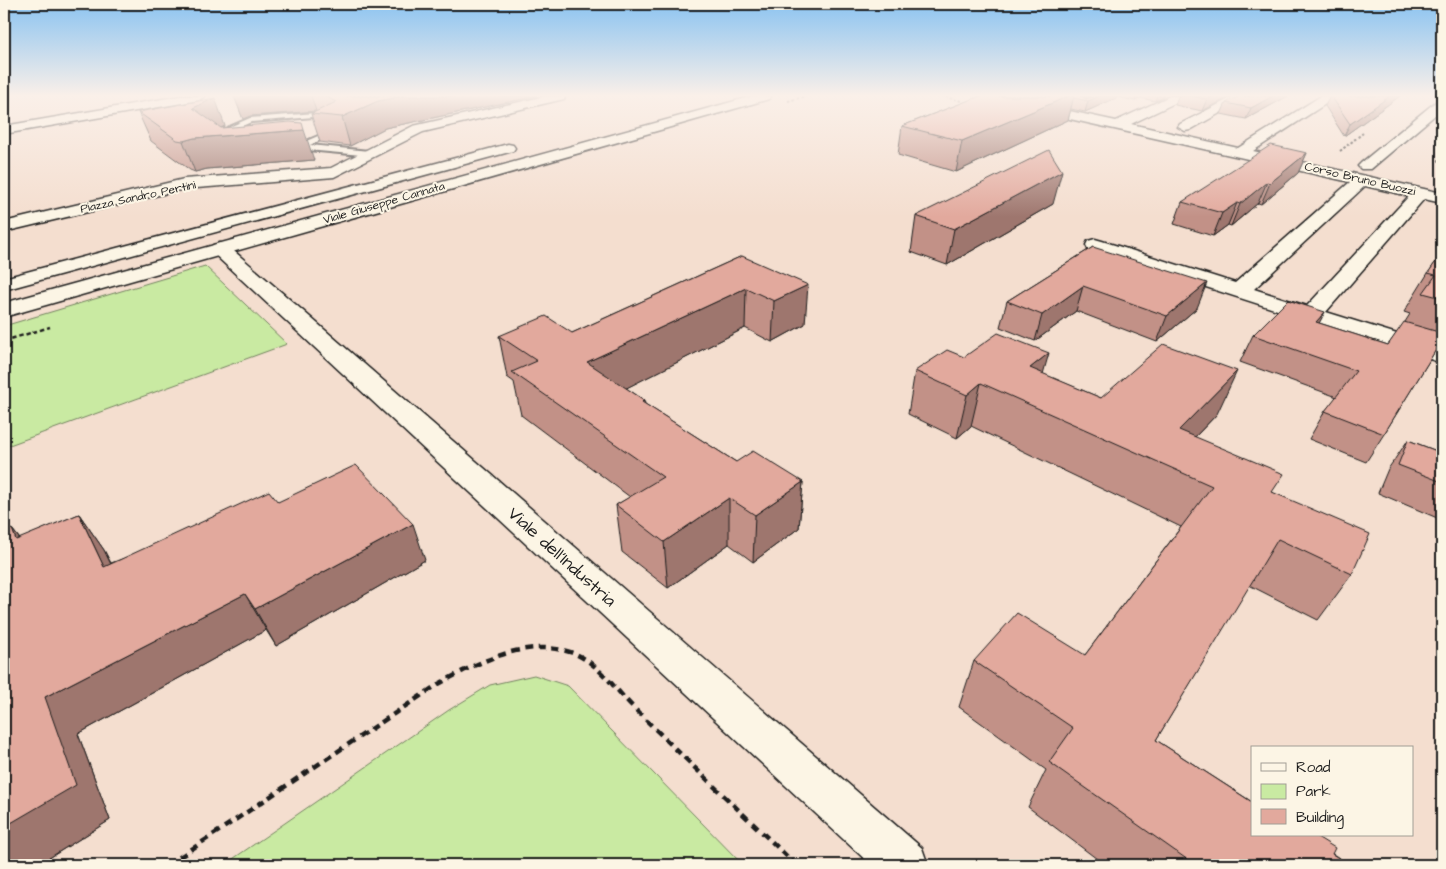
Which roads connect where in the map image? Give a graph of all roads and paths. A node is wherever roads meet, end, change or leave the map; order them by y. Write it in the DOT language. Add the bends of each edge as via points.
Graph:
graph roads {
  1 [pos="211,137"];
  2 [pos="322,137"];
  3 [pos="403,137"];
  4 [pos="621,137"];
  5 [pos="1168,137"];
  6 [pos="1230,137"];
  7 [pos="1264,137"];
  8 [pos="1405,137"];
  9 [pos="218,142"];
  10 [pos="1255,142"];
  11 [pos="523,144"];
  12 [pos="300,146"];
  13 [pos="291,148"];
  14 [pos="1283,148"];
  15 [pos="1240,152"];
  16 [pos="369,154"];
  17 [pos="1348,162"];
  18 [pos="1385,170"];
  19 [pos="334,172"];
  20 [pos="1364,173"];
  21 [pos="362,188"];
  22 [pos="1420,193"];
  23 [pos="1442,198"];
  24 [pos="4,227"];
  25 [pos="1095,245"];
  26 [pos="220,249"];
  27 [pos="4,284"];
  28 [pos="1239,291"];
  29 [pos="4,310"];
  30 [pos="1312,314"];
  31 [pos="1442,356"];
  32 [pos="168,865"];
  33 [pos="796,865"];
  34 [pos="905,865"];
  1 -- 9 [label="lane"];
  2 -- 12 [label="lane"];
  3 -- 16 [label="street"];
  4 -- 26 [label="street, Viale Giuseppe Cannata"];
  5 -- 15 [label="street, Corso Bruno Buozzi"];
  6 -- 10 [label="street"];
  7 -- 10 [label="street"];
  8 -- 20 [label="street"];
  10 -- 14 [label="street"];
  10 -- 15 [label="street"];
  11 -- 21 [label="street, Viale Giuseppe Cannata"];
  12 -- 13 [label="lane"];
  12 -- 16 [label="lane"];
  15 -- 20 [label="street, Corso Bruno Buozzi"];
  16 -- 19 [label="street"];
  17 -- 20 [label="street, Corso Bruno Buozzi"];
  18 -- 20 [label="street, Corso Bruno Buozzi"];
  19 -- 21 [label="street"];
  19 -- 24 [label="street, Piazza Sandro Pertini" via="184,184"];
  20 -- 22 [label="street, Corso Bruno Buozzi"];
  20 -- 28 [label="street"];
  21 -- 27 [label="street, Viale Giuseppe Cannata"];
  22 -- 23 [label="street, Corso Bruno Buozzi"];
  22 -- 30 [label="street"];
  25 -- 28 [label="street"];
  26 -- 29 [label="street, Viale Giuseppe Cannata"];
  26 -- 34 [label="street, Viale dell'Industria"];
  28 -- 30 [label="street"];
  30 -- 31 [label="street"];
  32 -- 33 [label="path" via="437,685 505,653 541,648 571,652 597,669"];
}
